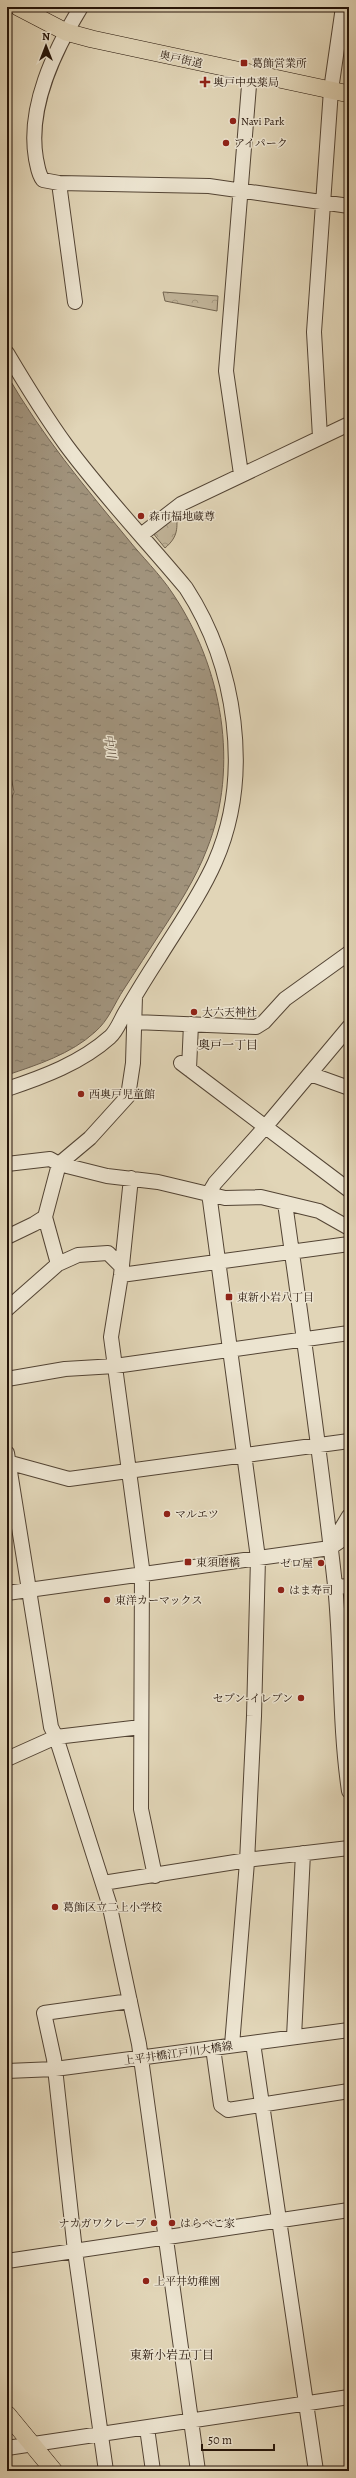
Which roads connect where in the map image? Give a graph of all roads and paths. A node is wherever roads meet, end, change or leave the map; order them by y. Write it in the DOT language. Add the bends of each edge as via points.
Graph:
graph roads {
  1 [pos="18,7"];
  2 [pos="81,7"];
  3 [pos="343,7"];
  4 [pos="66,32"];
  5 [pos="250,73"];
  6 [pos="331,90"];
  7 [pos="349,94"];
  8 [pos="59,183"];
  9 [pos="240,190"];
  10 [pos="323,203"];
  11 [pos="349,206"];
  12 [pos="75,302"];
  13 [pos="7,353"];
  14 [pos="349,424"];
  15 [pos="320,437"];
  16 [pos="241,474"];
  17 [pos="141,535"];
  18 [pos="349,953"];
  19 [pos="135,995"];
  20 [pos="191,1024"];
  21 [pos="135,1025"];
  22 [pos="349,1027"];
  23 [pos="111,1036"];
  24 [pos="310,1074"];
  25 [pos="349,1088"];
  26 [pos="7,1089"];
  27 [pos="266,1126"];
  28 [pos="7,1164"];
  29 [pos="59,1164"];
  30 [pos="131,1178"];
  31 [pos="349,1190"];
  32 [pos="209,1193"];
  33 [pos="285,1204"];
  34 [pos="45,1217"];
  35 [pos="349,1228"];
  36 [pos="7,1237"];
  37 [pos="349,1244"];
  38 [pos="292,1252"];
  39 [pos="217,1262"];
  40 [pos="58,1264"];
  41 [pos="122,1271"];
  42 [pos="7,1309"];
  43 [pos="349,1333"];
  44 [pos="304,1340"];
  45 [pos="229,1349"];
  46 [pos="115,1366"];
  47 [pos="7,1380"];
  48 [pos="349,1441"];
  49 [pos="319,1446"];
  50 [pos="244,1456"];
  51 [pos="8,1459"];
  52 [pos="129,1472"];
  53 [pos="349,1516"];
  54 [pos="349,1535"];
  55 [pos="330,1548"];
  56 [pos="258,1558"];
  57 [pos="142,1574"];
  58 [pos="342,1586"];
  59 [pos="28,1590"];
  60 [pos="7,1593"];
  61 [pos="141,1727"];
  62 [pos="56,1737"];
  63 [pos="7,1759"];
  64 [pos="349,1785"];
  65 [pos="349,1848"];
  66 [pos="303,1853"];
  67 [pos="247,1862"];
  68 [pos="155,1876"];
  69 [pos="103,1884"];
  70 [pos="130,2001"];
  71 [pos="349,2030"];
  72 [pos="294,2037"];
  73 [pos="253,2043"];
  74 [pos="232,2045"];
  75 [pos="213,2048"];
  76 [pos="140,2059"];
  77 [pos="55,2069"];
  78 [pos="7,2071"];
  79 [pos="349,2091"];
  80 [pos="263,2105"];
  81 [pos="349,2210"];
  82 [pos="280,2219"];
  83 [pos="165,2238"];
  84 [pos="75,2251"];
  85 [pos="7,2261"];
  86 [pos="349,2397"];
  87 [pos="306,2403"];
  88 [pos="7,2414"];
  89 [pos="191,2422"];
  90 [pos="147,2428"];
  91 [pos="101,2434"];
  92 [pos="32,2444"];
  93 [pos="7,2448"];
  94 [pos="54,2471"];
  95 [pos="106,2471"];
  96 [pos="153,2471"];
  97 [pos="198,2471"];
  98 [pos="316,2471"];
  1 -- 4 [label="main road, 奥戸街道"];
  2 -- 4 [label="street"];
  3 -- 6 [label="street"];
  4 -- 5 [label="main road, 奥戸街道"];
  4 -- 8 [label="street" via="40,98 35,138 40,176 48,182"];
  5 -- 6 [label="main road, 奥戸街道"];
  5 -- 9 [label="street"];
  6 -- 7 [label="main road, 奥戸街道"];
  6 -- 10 [label="street"];
  8 -- 9 [label="street" via="209,186"];
  8 -- 12 [label="street"];
  9 -- 10 [label="street"];
  9 -- 16 [label="street" via="226,371"];
  10 -- 11 [label="street"];
  10 -- 15 [label="street" via="314,332"];
  13 -- 17 [label="street" via="32,396 67,446"];
  14 -- 15 [label="street"];
  15 -- 16 [label="street"];
  16 -- 17 [label="street" via="181,504"];
  17 -- 19 [label="street" via="186,588 210,633 224,672 234,726 236,782 215,862 196,898"];
  18 -- 20 [label="street" via="285,999 256,1027"];
  19 -- 21 [label="street"];
  19 -- 23 [label="street"];
  20 -- 21 [label="street"];
  20 -- 27 [label="street" via="185,1066"];
  21 -- 23 [label="street"];
  21 -- 29 [label="street" via="132,1077 128,1096 90,1138"];
  22 -- 24 [label="street"];
  23 -- 26 [label="street" via="74,1062"];
  24 -- 25 [label="street"];
  24 -- 27 [label="street"];
  27 -- 31 [label="street"];
  27 -- 32 [label="street"];
  28 -- 29 [label="street" via="50,1159"];
  29 -- 30 [label="street" via="107,1176"];
  29 -- 34 [label="street"];
  30 -- 32 [label="street"];
  30 -- 41 [label="street"];
  32 -- 33 [label="street" via="225,1198 261,1197"];
  32 -- 39 [label="street"];
  33 -- 35 [label="street" via="319,1212"];
  33 -- 38 [label="street"];
  34 -- 36 [label="street"];
  34 -- 40 [label="street"];
  37 -- 38 [label="street"];
  38 -- 39 [label="street"];
  38 -- 44 [label="street"];
  39 -- 41 [label="street"];
  39 -- 45 [label="street"];
  40 -- 41 [label="street" via="78,1255 108,1253"];
  40 -- 42 [label="street"];
  41 -- 46 [label="street" via="111,1336"];
  43 -- 44 [label="street"];
  44 -- 45 [label="street"];
  44 -- 49 [label="street"];
  45 -- 46 [label="street"];
  45 -- 50 [label="street"];
  46 -- 47 [label="street" via="66,1369"];
  46 -- 52 [label="street"];
  48 -- 49 [label="street"];
  49 -- 50 [label="street"];
  49 -- 55 [label="street"];
  50 -- 52 [label="street"];
  50 -- 56 [label="street"];
  51 -- 52 [label="street" via="69,1479"];
  51 -- 59 [label="street"];
  52 -- 57 [label="street"];
  53 -- 55 [label="street"];
  54 -- 55 [label="street"];
  55 -- 56 [label="street"];
  55 -- 58 [label="street"];
  56 -- 57 [label="street"];
  56 -- 67 [label="street"];
  57 -- 59 [label="street"];
  57 -- 61 [label="street"];
  58 -- 64 [label="street" via="341,1705"];
  59 -- 60 [label="street"];
  59 -- 62 [label="street" via="51,1727"];
  61 -- 62 [label="street"];
  61 -- 68 [label="street" via="141,1809"];
  62 -- 63 [label="street"];
  62 -- 69 [label="street"];
  65 -- 66 [label="street"];
  66 -- 67 [label="street"];
  66 -- 72 [label="street"];
  67 -- 68 [label="street"];
  67 -- 74 [label="street"];
  68 -- 69 [label="street"];
  69 -- 70 [label="street"];
  70 -- 76 [label="street"];
  70 -- 77 [label="street" via="44,2012"];
  71 -- 72 [label="street, 上平井橋江戸川大橋線"];
  72 -- 73 [label="street, 上平井橋江戸川大橋線"];
  73 -- 74 [label="street, 上平井橋江戸川大橋線"];
  73 -- 80 [label="street"];
  74 -- 75 [label="street, 上平井橋江戸川大橋線"];
  75 -- 76 [label="street, 上平井橋江戸川大橋線"];
  75 -- 80 [label="street" via="221,2105 228,2110"];
  76 -- 77 [label="street, 上平井橋江戸川大橋線"];
  76 -- 83 [label="street"];
  77 -- 78 [label="street, 上平井橋江戸川大橋線"];
  77 -- 84 [label="street"];
  79 -- 80 [label="street"];
  80 -- 82 [label="street"];
  81 -- 82 [label="street"];
  82 -- 83 [label="street"];
  82 -- 87 [label="street"];
  83 -- 84 [label="street"];
  83 -- 89 [label="street"];
  84 -- 85 [label="street"];
  84 -- 91 [label="street"];
  86 -- 87 [label="street"];
  87 -- 89 [label="street"];
  87 -- 98 [label="street"];
  88 -- 92 [label="main road"];
  89 -- 90 [label="street"];
  89 -- 97 [label="street"];
  90 -- 91 [label="street"];
  90 -- 96 [label="street"];
  91 -- 92 [label="street"];
  91 -- 95 [label="street"];
  92 -- 93 [label="street"];
  92 -- 94 [label="main road"];
}
